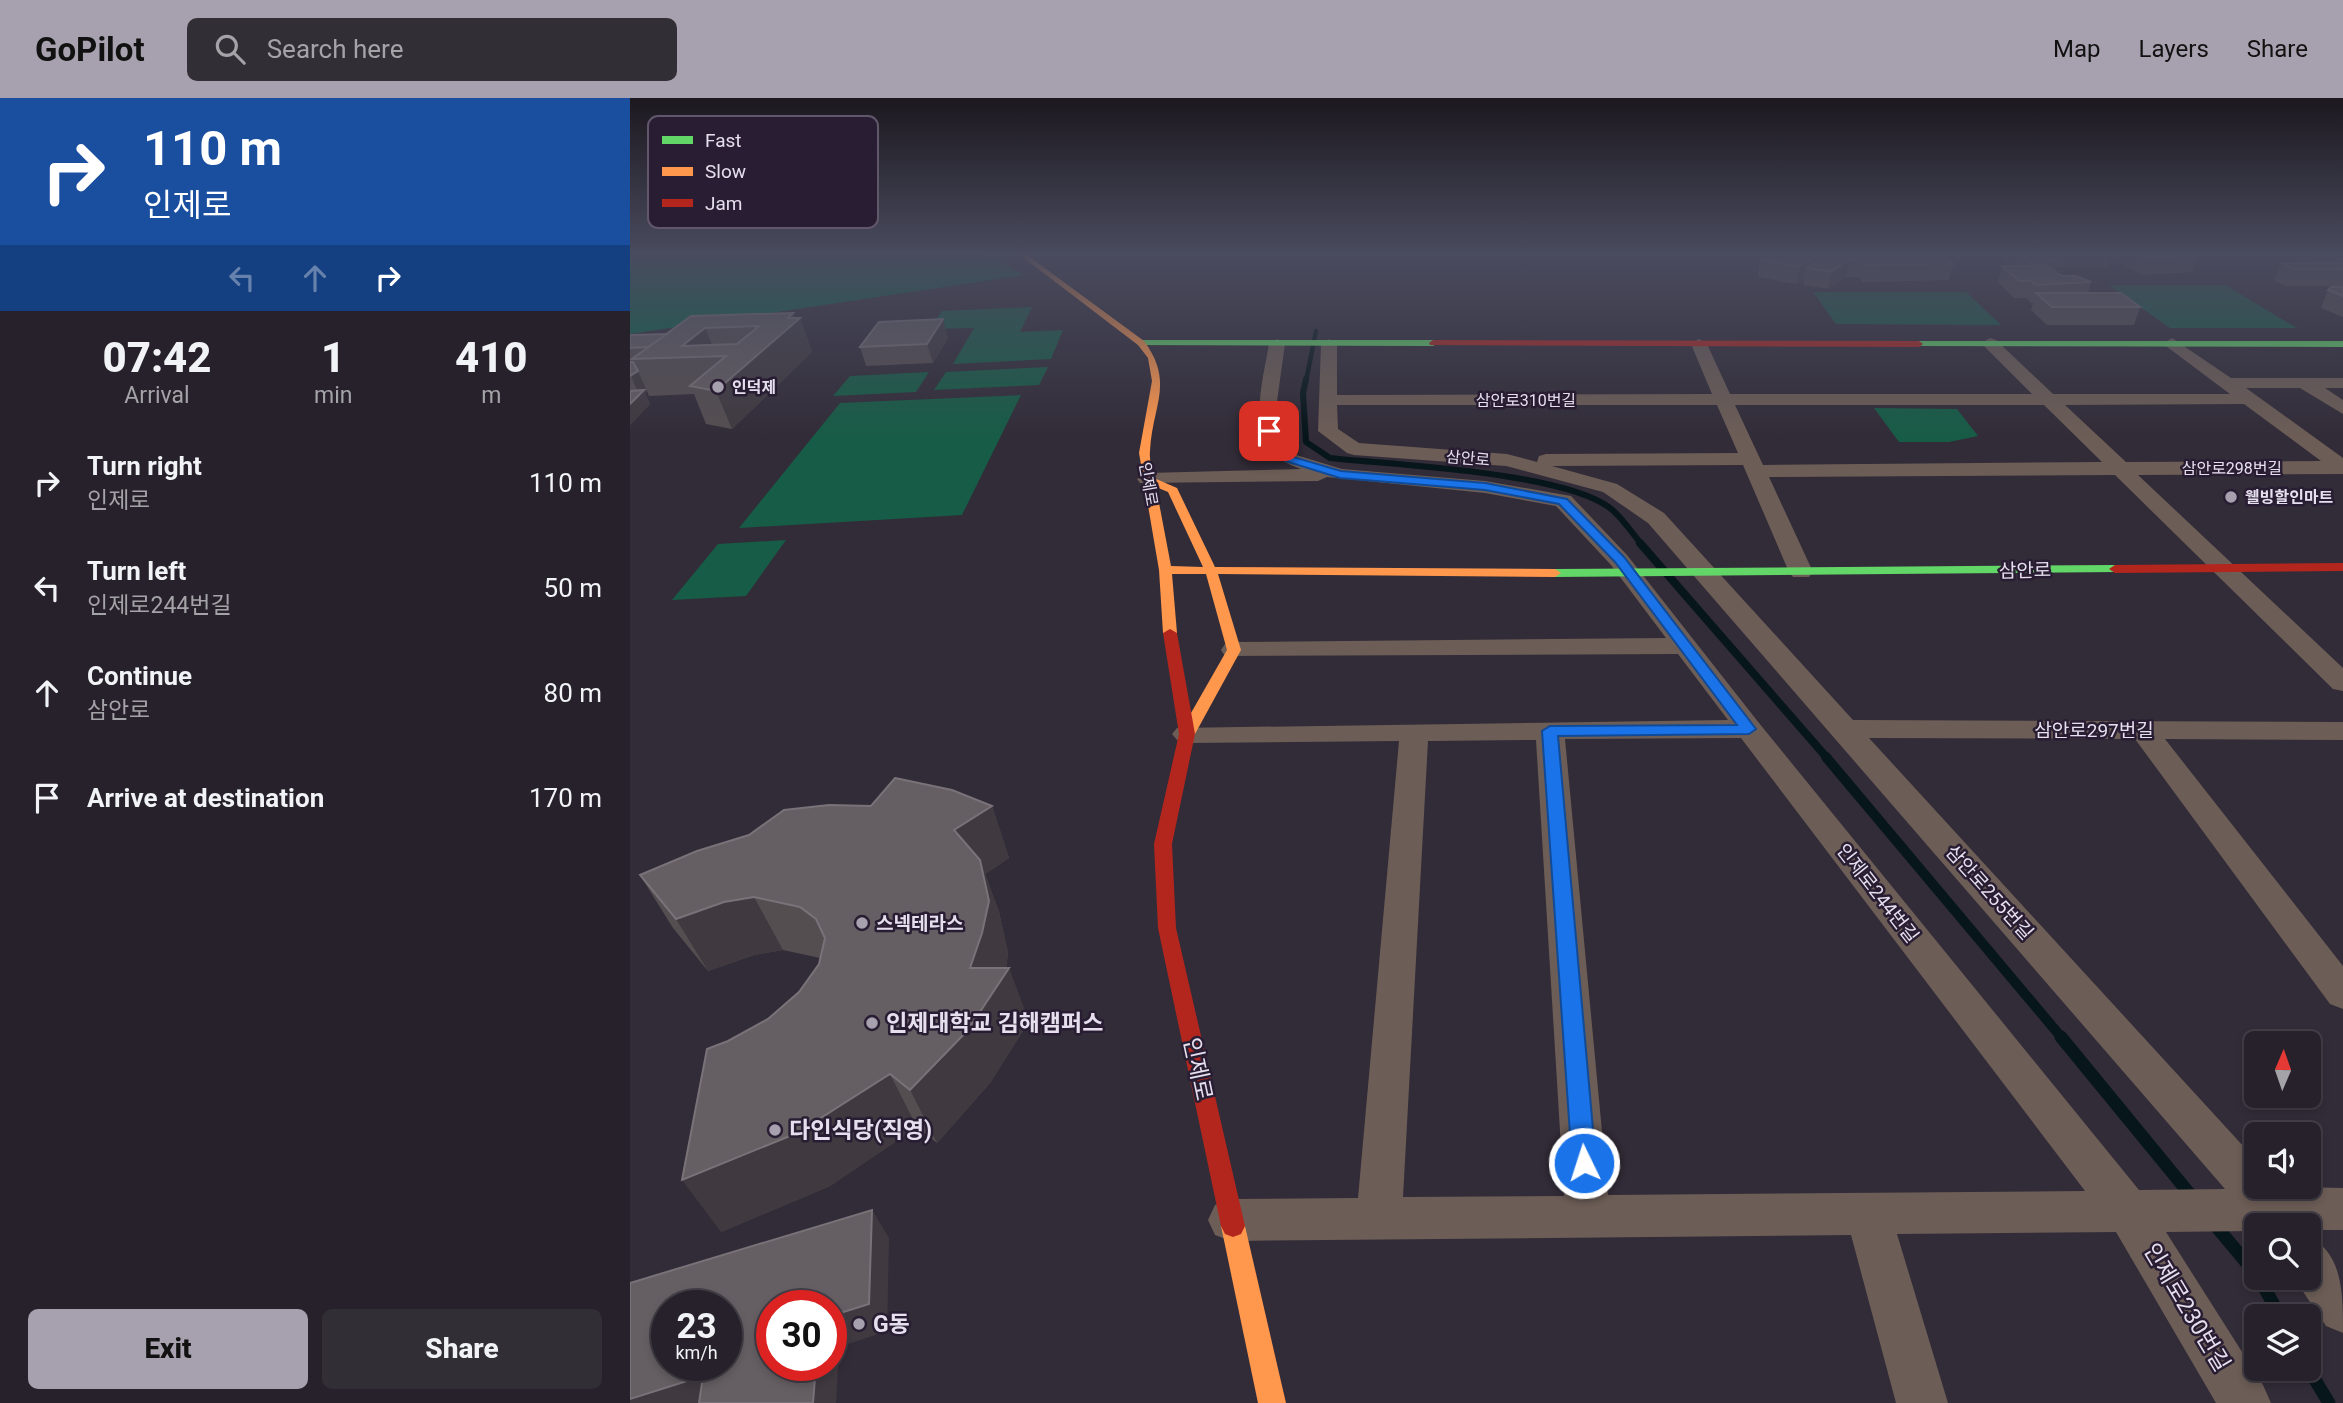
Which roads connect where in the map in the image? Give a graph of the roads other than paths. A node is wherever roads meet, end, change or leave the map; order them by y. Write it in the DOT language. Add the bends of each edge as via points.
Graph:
graph roads {
  1 [pos="1105,316"];
  2 [pos="1141,343"];
  3 [pos="1990,343"];
  4 [pos="2172,343"];
  5 [pos="1284,344"];
  6 [pos="1327,344"];
  7 [pos="1699,344"];
  8 [pos="2343,344"];
  9 [pos="2226,383"];
  10 [pos="2304,383"];
  11 [pos="2343,383"];
  12 [pos="2049,399"];
  13 [pos="2248,399"];
  14 [pos="1328,400"];
  15 [pos="1724,401"];
  16 [pos="2343,408"];
  17 [pos="1507,460"];
  18 [pos="1753,465"];
  19 [pos="2122,468"];
  20 [pos="2342,468"];
  21 [pos="1340,475"];
  22 [pos="1147,480"];
  23 [pos="2343,567"];
  24 [pos="2225,569"];
  25 [pos="1166,570"];
  26 [pos="1211,571"];
  27 [pos="1801,572"];
  28 [pos="1635,573"];
  29 [pos="1701,573"];
  30 [pos="1684,646"];
  31 [pos="1234,650"];
  32 [pos="2343,683"];
  33 [pos="1749,729"];
  34 [pos="1844,729"];
  35 [pos="2143,730"];
  36 [pos="1550,731"];
  37 [pos="2343,731"];
  38 [pos="1414,732"];
  39 [pos="1187,734"];
  40 [pos="2343,994"];
  41 [pos="2343,1209"];
  42 [pos="2138,1210"];
  43 [pos="1868,1213"];
  44 [pos="2269,1213"];
  45 [pos="2295,1213"];
  46 [pos="2244,1214"];
  47 [pos="1588,1217"];
  48 [pos="1379,1219"];
  49 [pos="1231,1220"];
  50 [pos="2321,1277"];
  51 [pos="2343,1308"];
  52 [pos="1272,1403"];
  53 [pos="1922,1403"];
  54 [pos="2245,1403"];
  1 -- 2 [label="main road, 인제로"];
  2 -- 5 [label="main road"];
  2 -- 22 [label="main road, 인제로" via="1152,358 1157,381 1144,453"];
  3 -- 4 [label="main road"];
  3 -- 7 [label="main road"];
  3 -- 12 [label="street"];
  4 -- 8 [label="main road"];
  4 -- 9 [label="street"];
  5 -- 6 [label="main road"];
  5 -- 21 [label="street, 삼안로" via="1268,401 1269,431 1289,459"];
  6 -- 7 [label="main road"];
  6 -- 14 [label="street, 삼안로"];
  7 -- 15 [label="street"];
  9 -- 10 [label="street"];
  9 -- 13 [label="street"];
  10 -- 11 [label="street"];
  10 -- 16 [label="street"];
  12 -- 13 [label="street"];
  12 -- 15 [label="street, 삼안로310번길"];
  12 -- 19 [label="street"];
  13 -- 20 [label="street"];
  14 -- 15 [label="street, 삼안로310번길"];
  14 -- 17 [label="street, 삼안로" via="1328,431 1354,449"];
  15 -- 18 [label="street"];
  17 -- 18 [label="street"];
  17 -- 29 [label="street, 삼안로" via="1610,488 1656,518"];
  18 -- 19 [label="street"];
  18 -- 27 [label="street"];
  19 -- 20 [label="street, 삼안로298번길"];
  19 -- 24 [label="street"];
  21 -- 22 [label="street"];
  21 -- 28 [label="street, 삼안로" via="1485,486 1563,501"];
  22 -- 25 [label="main road, 인제로"];
  22 -- 26 [label="main road" via="1173,490"];
  23 -- 24 [label="main road, 삼안로"];
  24 -- 27 [label="main road, 삼안로"];
  24 -- 32 [label="street"];
  25 -- 26 [label="main road"];
  25 -- 39 [label="main road, 인제로" via="1169,628"];
  26 -- 28 [label="main road"];
  26 -- 31 [label="main road"];
  27 -- 29 [label="main road, 삼안로"];
  28 -- 29 [label="main road"];
  28 -- 30 [label="street, 인제로244번길"];
  29 -- 34 [label="street, 삼안로255번길"];
  30 -- 31 [label="street"];
  30 -- 33 [label="street, 인제로244번길"];
  31 -- 39 [label="main road"];
  33 -- 36 [label="street"];
  33 -- 42 [label="street, 인제로244번길"];
  34 -- 35 [label="street, 삼안로297번길"];
  34 -- 44 [label="street, 삼안로255번길"];
  35 -- 37 [label="street, 삼안로297번길"];
  35 -- 40 [label="street"];
  36 -- 38 [label="street"];
  36 -- 47 [label="street"];
  38 -- 39 [label="street"];
  38 -- 48 [label="street"];
  39 -- 49 [label="main road, 인제로" via="1163,844 1167,928"];
  41 -- 45 [label="street"];
  42 -- 43 [label="street"];
  42 -- 46 [label="street"];
  42 -- 54 [label="street, 인제로230번길"];
  43 -- 47 [label="street"];
  43 -- 53 [label="street"];
  47 -- 48 [label="street"];
  48 -- 49 [label="street"];
  49 -- 52 [label="main road, 인제로"];
  50 -- 51 [label="street"];
}
